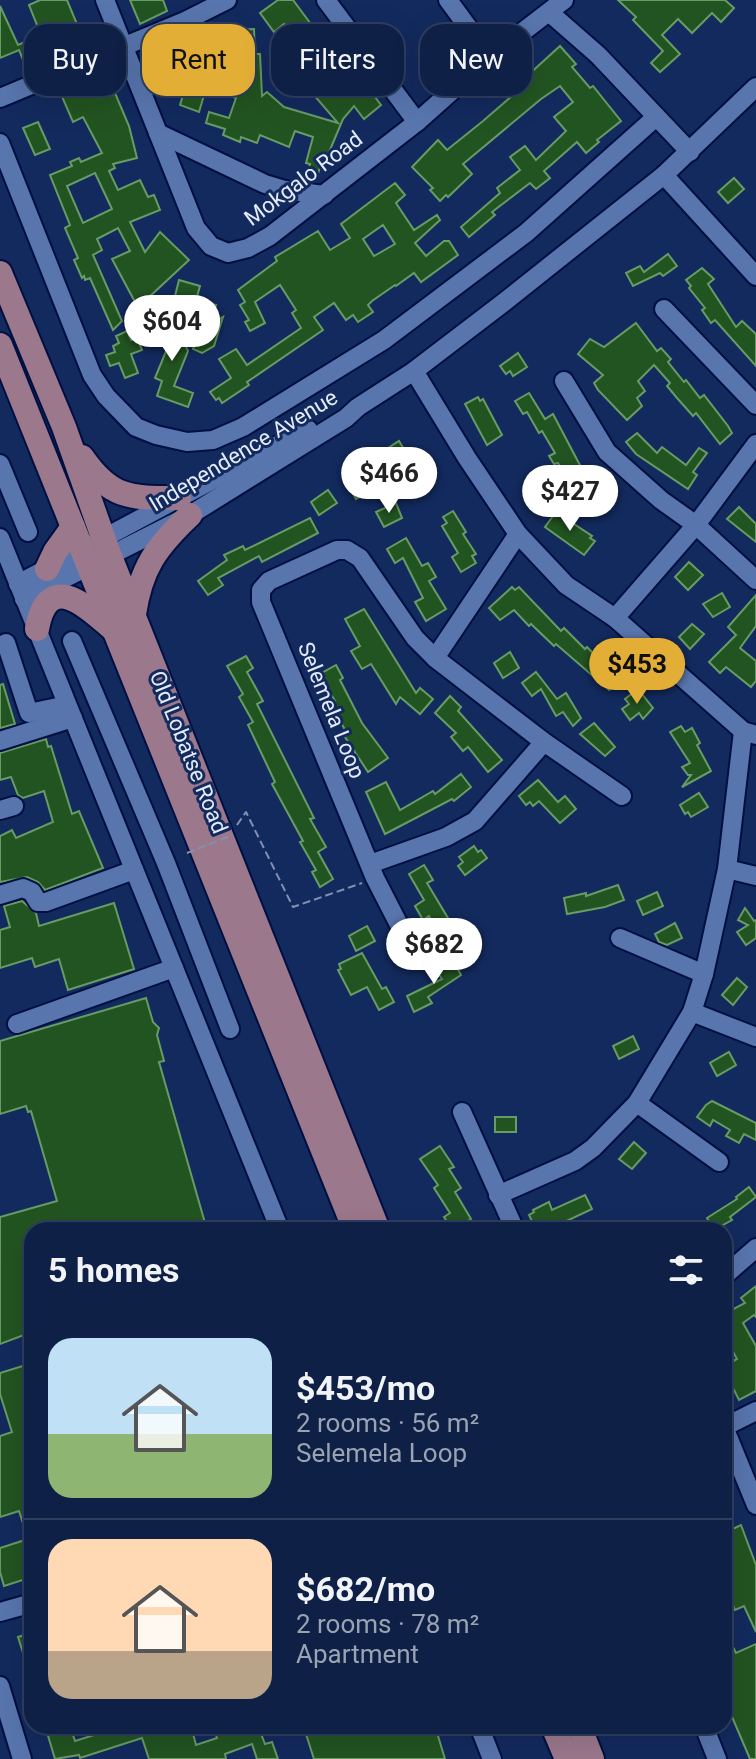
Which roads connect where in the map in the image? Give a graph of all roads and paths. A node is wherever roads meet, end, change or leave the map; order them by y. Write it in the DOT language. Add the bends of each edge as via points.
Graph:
graph roads {
  1 [pos="105,0"];
  2 [pos="227,0"];
  3 [pos="326,0"];
  4 [pos="448,0"];
  5 [pos="557,6"];
  6 [pos="115,24"];
  7 [pos="466,24"];
  8 [pos="532,25"];
  9 [pos="126,44"];
  10 [pos="126,53"];
  11 [pos="756,87"];
  12 [pos="24,88"];
  13 [pos="446,96"];
  14 [pos="0,98"];
  15 [pos="656,117"];
  16 [pos="417,122"];
  17 [pos="158,133"];
  18 [pos="0,143"];
  19 [pos="690,152"];
  20 [pos="664,175"];
  21 [pos="324,195"];
  22 [pos="0,273"];
  23 [pos="756,276"];
  24 [pos="664,309"];
  25 [pos="0,345"];
  26 [pos="414,371"];
  27 [pos="564,381"];
  28 [pos="756,405"];
  29 [pos="64,427"];
  30 [pos="756,444"];
  31 [pos="0,464"];
  32 [pos="184,507"];
  33 [pos="696,525"];
  34 [pos="28,532"];
  35 [pos="518,534"];
  36 [pos="1,544"];
  37 [pos="92,546"];
  38 [pos="756,580"];
  39 [pos="52,583"];
  40 [pos="21,591"];
  41 [pos="134,614"];
  42 [pos="615,618"];
  43 [pos="37,631"];
  44 [pos="115,631"];
  45 [pos="72,641"];
  46 [pos="3,644"];
  47 [pos="435,658"];
  48 [pos="70,712"];
  49 [pos="749,733"];
  50 [pos="0,741"];
  51 [pos="544,742"];
  52 [pos="622,796"];
  53 [pos="238,824"];
  54 [pos="230,836"];
  55 [pos="187,853"];
  56 [pos="727,869"];
  57 [pos="134,870"];
  58 [pos="372,871"];
  59 [pos="756,876"];
  60 [pos="0,895"];
  61 [pos="620,938"];
  62 [pos="413,952"];
  63 [pos="174,968"];
  64 [pos="704,974"];
  65 [pos="692,1012"];
  66 [pos="17,1024"];
  67 [pos="230,1029"];
  68 [pos="756,1037"];
  69 [pos="637,1103"];
  70 [pos="462,1112"];
  71 [pos="719,1162"];
  72 [pos="498,1195"];
  73 [pos="277,1222"];
  74 [pos="352,1222"];
  75 [pos="375,1222"];
  76 [pos="511,1222"];
  77 [pos="755,1252"];
  78 [pos="732,1270"];
  79 [pos="756,1411"];
  80 [pos="732,1423"];
  81 [pos="732,1446"];
  82 [pos="756,1505"];
  83 [pos="24,1605"];
  84 [pos="0,1612"];
  85 [pos="0,1686"];
  86 [pos="482,1734"];
  87 [pos="556,1734"];
  88 [pos="582,1734"];
  89 [pos="707,1734"];
  90 [pos="22,1759"];
  91 [pos="492,1759"];
  92 [pos="567,1759"];
  93 [pos="592,1759"];
  94 [pos="717,1759"];
  1 -- 6 [label="street, Mokgalo Road"];
  2 -- 9 [label="street"];
  3 -- 16 [label="street"];
  4 -- 7 [label="street"];
  5 -- 8 [label="street, Mokgalo Road"];
  5 -- 15 [label="street"];
  10 -- 17 [label="street, Mokgalo Road"];
  11 -- 19 [label="street, Independence Avenue"];
  12 -- 14 [label="street"];
  13 -- 16 [label="street, Mokgalo Road"];
  15 -- 18 [label="street" via="526,233 384,340 243,427 213,440 187,442 136,427 92,375"];
  15 -- 19 [label="street"];
  16 -- 21 [label="street, Mokgalo Road"];
  17 -- 21 [label="street" via="265,184"];
  17 -- 21 [label="street, Mokgalo Road" via="196,228 211,246 228,253 270,236"];
  19 -- 20 [label="street, Independence Avenue"];
  20 -- 23 [label="street"];
  20 -- 26 [label="street, Independence Avenue"];
  22 -- 29 [label="main road, Old Lobatse Road"];
  24 -- 28 [label="street"];
  25 -- 37 [label="main road, Old Lobatse Road"];
  26 -- 32 [label="street, Independence Avenue"];
  26 -- 35 [label="street"];
  27 -- 33 [label="street" via="607,452"];
  29 -- 32 [label="main road" via="88,467 109,488"];
  29 -- 37 [label="main road, Old Lobatse Road"];
  30 -- 33 [label="street"];
  31 -- 34 [label="street"];
  32 -- 37 [label="street, Independence Avenue"];
  32 -- 41 [label="main road" via="149,563"];
  33 -- 38 [label="street"];
  33 -- 42 [label="street"];
  35 -- 42 [label="street" via="566,585"];
  35 -- 47 [label="street"];
  36 -- 40 [label="street"];
  37 -- 39 [label="street, Independence Avenue"];
  37 -- 39 [label="main road" via="55,552"];
  37 -- 41 [label="main road, Old Lobatse Road"];
  37 -- 44 [label="main road, Old Lobatse Road"];
  39 -- 40 [label="street, Independence Avenue"];
  39 -- 43 [label="main road"];
  39 -- 44 [label="main road"];
  40 -- 43 [label="street"];
  41 -- 75 [label="main road, Old Lobatse Road"];
  42 -- 49 [label="street"];
  43 -- 46 [label="street"];
  43 -- 48 [label="street"];
  44 -- 74 [label="main road, Old Lobatse Road"];
  45 -- 67 [label="street"];
  46 -- 48 [label="street" via="29,713"];
  47 -- 51 [label="street"];
  47 -- 58 [label="street, Selemela Loop" via="360,558 347,550 269,581 261,590 261,602"];
  48 -- 50 [label="street"];
  48 -- 57 [label="street"];
  49 -- 56 [label="street"];
  51 -- 52 [label="street"];
  51 -- 58 [label="street" via="475,821"];
  53 -- 58 [label="path" via="246,812 293,907"];
  54 -- 55 [label="path, bridge"];
  56 -- 59 [label="street"];
  56 -- 64 [label="street"];
  57 -- 60 [label="street" via="46,902 38,902 23,888"];
  57 -- 63 [label="street"];
  58 -- 62 [label="street"];
  61 -- 64 [label="street"];
  63 -- 66 [label="street"];
  63 -- 73 [label="street"];
  64 -- 65 [label="street"];
  65 -- 68 [label="street"];
  65 -- 69 [label="street"];
  69 -- 71 [label="street"];
  69 -- 72 [label="street" via="575,1161"];
  70 -- 72 [label="street"];
  72 -- 76 [label="street"];
  77 -- 78 [label="street"];
  79 -- 80 [label="street"];
  81 -- 82 [label="street"];
  83 -- 84 [label="street"];
  85 -- 90 [label="street"];
  86 -- 91 [label="street"];
  87 -- 92 [label="main road"];
  88 -- 93 [label="main road"];
  89 -- 94 [label="street"];
}
